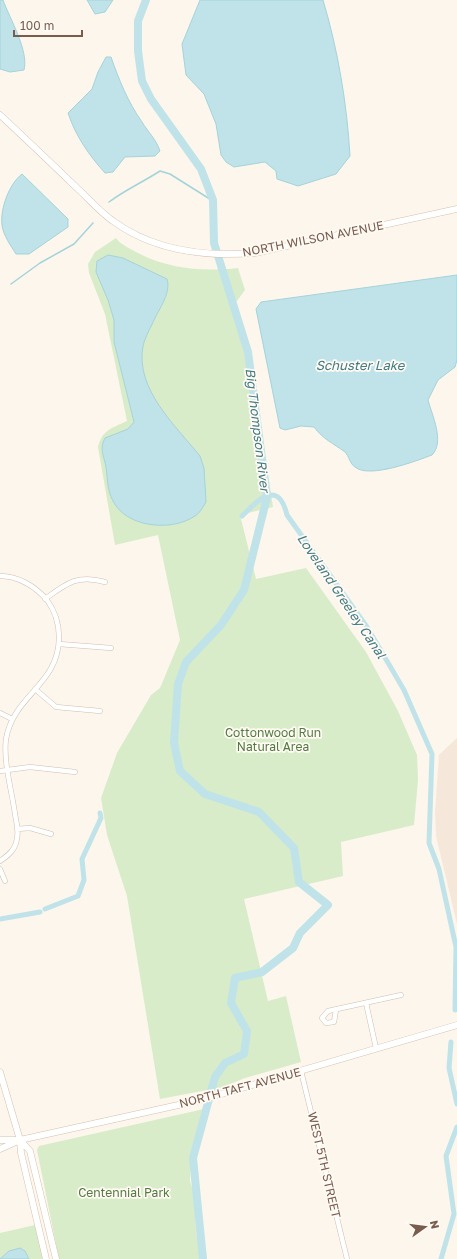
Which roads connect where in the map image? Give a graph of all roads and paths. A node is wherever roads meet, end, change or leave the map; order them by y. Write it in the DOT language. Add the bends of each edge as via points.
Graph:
graph roads {
  1 [pos="0,115"];
  2 [pos="457,209"];
  3 [pos="0,576"];
  4 [pos="105,582"];
  5 [pos="45,599"];
  6 [pos="59,644"];
  7 [pos="110,648"];
  8 [pos="35,689"];
  9 [pos="100,712"];
  10 [pos="0,714"];
  11 [pos="12,719"];
  12 [pos="9,770"];
  13 [pos="0,771"];
  14 [pos="75,772"];
  15 [pos="17,829"];
  16 [pos="51,834"];
  17 [pos="0,861"];
  18 [pos="0,869"];
  19 [pos="6,881"];
  20 [pos="401,995"];
  21 [pos="366,1003"];
  22 [pos="336,1010"];
  23 [pos="457,1025"];
  24 [pos="376,1048"];
  25 [pos="302,1071"];
  26 [pos="0,1072"];
  27 [pos="0,1140"];
  28 [pos="20,1140"];
  29 [pos="0,1149"];
  30 [pos="46,1259"];
  31 [pos="56,1259"];
  32 [pos="347,1259"];
  1 -- 2 [label="main road, NORTH WILSON AVENUE" via="113,221 159,244 202,254 262,251"];
  3 -- 5 [label="street" via="21,580"];
  4 -- 5 [label="street" via="91,578 77,580 61,587"];
  5 -- 6 [label="street" via="55,616 59,629"];
  6 -- 7 [label="street"];
  6 -- 8 [label="street" via="52,669"];
  8 -- 9 [label="street" via="56,707"];
  8 -- 11 [label="street"];
  10 -- 11 [label="street"];
  11 -- 12 [label="street" via="6,740"];
  12 -- 13 [label="street"];
  12 -- 14 [label="street" via="30,767"];
  12 -- 15 [label="street"];
  15 -- 16 [label="street" via="30,828"];
  15 -- 17 [label="street" via="15,846 8,856"];
  18 -- 19 [label="street"];
  20 -- 21 [label="street"];
  21 -- 22 [label="street"];
  21 -- 24 [label="street"];
  23 -- 24 [label="main road, NORTH TAFT AVENUE"];
  24 -- 25 [label="main road, NORTH TAFT AVENUE"];
  25 -- 28 [label="main road, NORTH TAFT AVENUE" via="201,1100"];
  25 -- 32 [label="street, WEST 5TH STREET"];
  26 -- 28 [label="main road"];
  27 -- 28 [label="main road"];
  28 -- 29 [label="main road"];
  28 -- 30 [label="main road"];
  28 -- 31 [label="main road" via="30,1152"];
}
